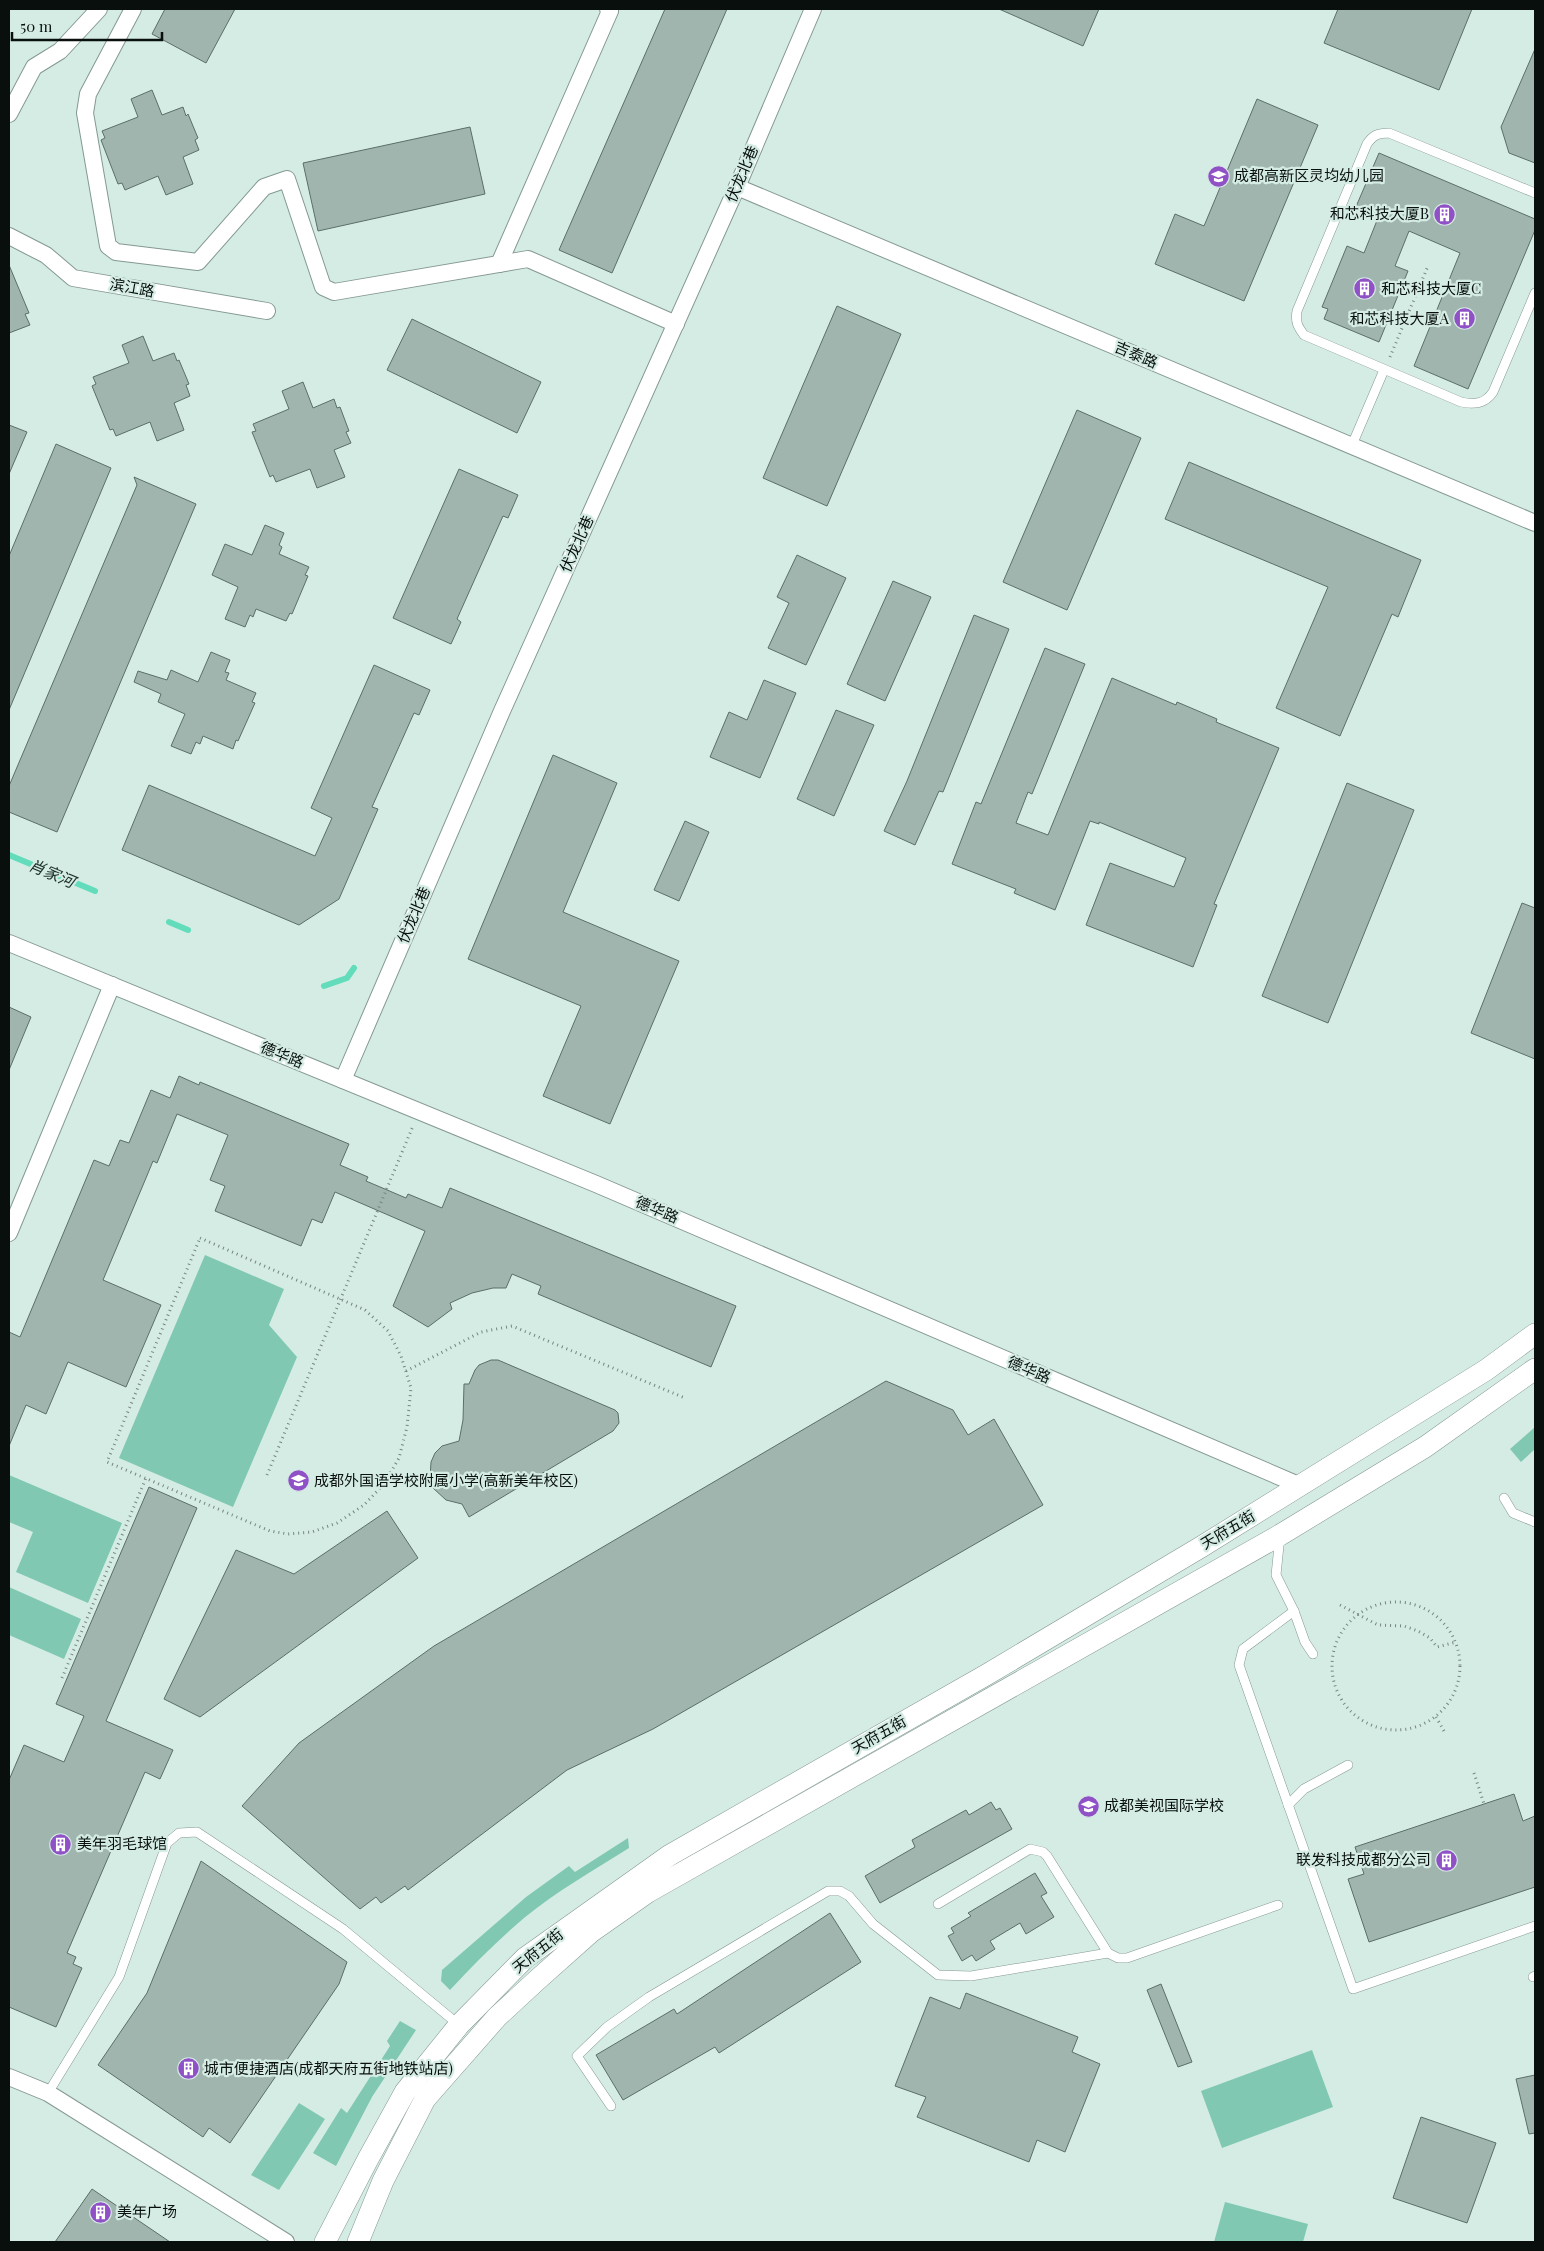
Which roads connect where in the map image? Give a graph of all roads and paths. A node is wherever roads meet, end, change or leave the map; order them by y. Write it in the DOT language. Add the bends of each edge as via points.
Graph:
graph roads {
  1 [pos="99,9"];
  2 [pos="133,9"];
  3 [pos="608,9"];
  4 [pos="813,9"];
  5 [pos="9,114"];
  6 [pos="737,188"];
  7 [pos="1535,193"];
  8 [pos="9,236"];
  9 [pos="511,237"];
  10 [pos="528,259"];
  11 [pos="499,264"];
  12 [pos="1428,266"];
  13 [pos="1535,293"];
  14 [pos="267,311"];
  15 [pos="676,324"];
  16 [pos="1392,352"];
  17 [pos="1384,370"];
  18 [pos="1352,445"];
  19 [pos="1535,523"];
  20 [pos="9,943"];
  21 [pos="112,985"];
  22 [pos="343,1080"];
  23 [pos="419,1112"];
  24 [pos="9,1233"];
  25 [pos="341,1298"];
  26 [pos="1535,1334"];
  27 [pos="1535,1369"];
  28 [pos="406,1371"];
  29 [pos="685,1398"];
  30 [pos="267,1475"];
  31 [pos="146,1478"];
  32 [pos="1301,1486"];
  33 [pos="1504,1498"];
  34 [pos="1535,1522"];
  35 [pos="1280,1536"];
  36 [pos="1340,1605"];
  37 [pos="1294,1611"];
  38 [pos="1358,1615"];
  39 [pos="1456,1642"];
  40 [pos="1313,1654"];
  41 [pos="62,1678"];
  42 [pos="1436,1718"];
  43 [pos="1444,1731"];
  44 [pos="1348,1765"];
  45 [pos="1474,1773"];
  46 [pos="1484,1804"];
  47 [pos="1288,1805"];
  48 [pos="938,1904"];
  49 [pos="1278,1905"];
  50 [pos="1535,1926"];
  51 [pos="1108,1953"];
  52 [pos="459,2025"];
  53 [pos="9,2077"];
  54 [pos="48,2093"];
  55 [pos="610,2106"];
  56 [pos="286,2242"];
  57 [pos="325,2242"];
  58 [pos="358,2242"];
  1 -- 5 [label="street" via="60,51 34,67"];
  2 -- 11 [label="street" via="88,94 85,113 108,246 116,252 198,262 264,187 287,179 323,287 334,292"];
  3 -- 9 [label="street" via="610,11"];
  4 -- 6 [label="street, 伏龙北巷"];
  6 -- 15 [label="street, 伏龙北巷"];
  6 -- 18 [label="street, 吉泰路"];
  7 -- 17 [label="lane" via="1389,133 1380,132 1373,136 1297,311 1296,320 1304,335"];
  8 -- 14 [label="street, 滨江路" via="46,255 73,278"];
  9 -- 10 [label="street"];
  9 -- 11 [label="street"];
  10 -- 11 [label="street"];
  10 -- 15 [label="street"];
  12 -- 16 [label="path"];
  13 -- 17 [label="lane" via="1489,398 1471,404 1461,402"];
  15 -- 22 [label="street, 伏龙北巷" via="502,711"];
  17 -- 18 [label="lane"];
  18 -- 19 [label="street, 吉泰路"];
  20 -- 21 [label="street, 德华路"];
  21 -- 22 [label="street, 德华路"];
  21 -- 24 [label="street"];
  22 -- 23 [label="street, 德华路"];
  23 -- 25 [label="path"];
  23 -- 32 [label="street, 德华路"];
  25 -- 28 [label="path" via="365,1310 388,1331 402,1356"];
  25 -- 30 [label="path"];
  25 -- 31 [label="path" via="200,1238 107,1462"];
  26 -- 32 [label="street, 天府五街" via="1486,1370"];
  27 -- 35 [label="street, 天府五街" via="1425,1447"];
  28 -- 29 [label="path" via="481,1332 512,1326"];
  28 -- 31 [label="path" via="411,1388 407,1427 399,1458 384,1484 364,1506 337,1522 312,1532 288,1534 270,1531"];
  31 -- 41 [label="path"];
  32 -- 52 [label="street, 天府五街" via="977,1680 670,1855 525,1958"];
  33 -- 34 [label="lane" via="1513,1513"];
  35 -- 37 [label="lane" via="1276,1575"];
  35 -- 58 [label="street, 天府五街" via="648,1892 591,1932 497,2017 425,2099 383,2182"];
  36 -- 38 [label="path"];
  37 -- 40 [label="lane"];
  37 -- 47 [label="lane" via="1243,1649 1239,1665"];
  38 -- 39 [label="path" via="1378,1625 1404,1626 1418,1631 1437,1647"];
  38 -- 39 [label="path" via="1378,1604 1408,1602 1435,1614 1446,1624"];
  38 -- 42 [label="path" via="1341,1633 1332,1664 1333,1680 1348,1709 1374,1727 1390,1730 1422,1726"];
  39 -- 42 [label="path" via="1461,1666 1459,1680 1446,1707"];
  42 -- 43 [label="path"];
  44 -- 47 [label="lane" via="1304,1789"];
  45 -- 46 [label="path"];
  47 -- 50 [label="lane" via="1353,1989"];
  48 -- 51 [label="lane" via="1030,1849 1037,1849 1047,1856"];
  49 -- 51 [label="lane" via="1127,1958"];
  51 -- 55 [label="lane" via="971,1976 938,1974 873,1924 849,1896 840,1891 828,1891 650,1998 607,2027 577,2056"];
  52 -- 54 [label="lane" via="342,1930 197,1832 179,1833 167,1844 119,1977"];
  52 -- 57 [label="street, 天府五街" via="405,2092"];
  53 -- 54 [label="street"];
  54 -- 56 [label="street"];
}
